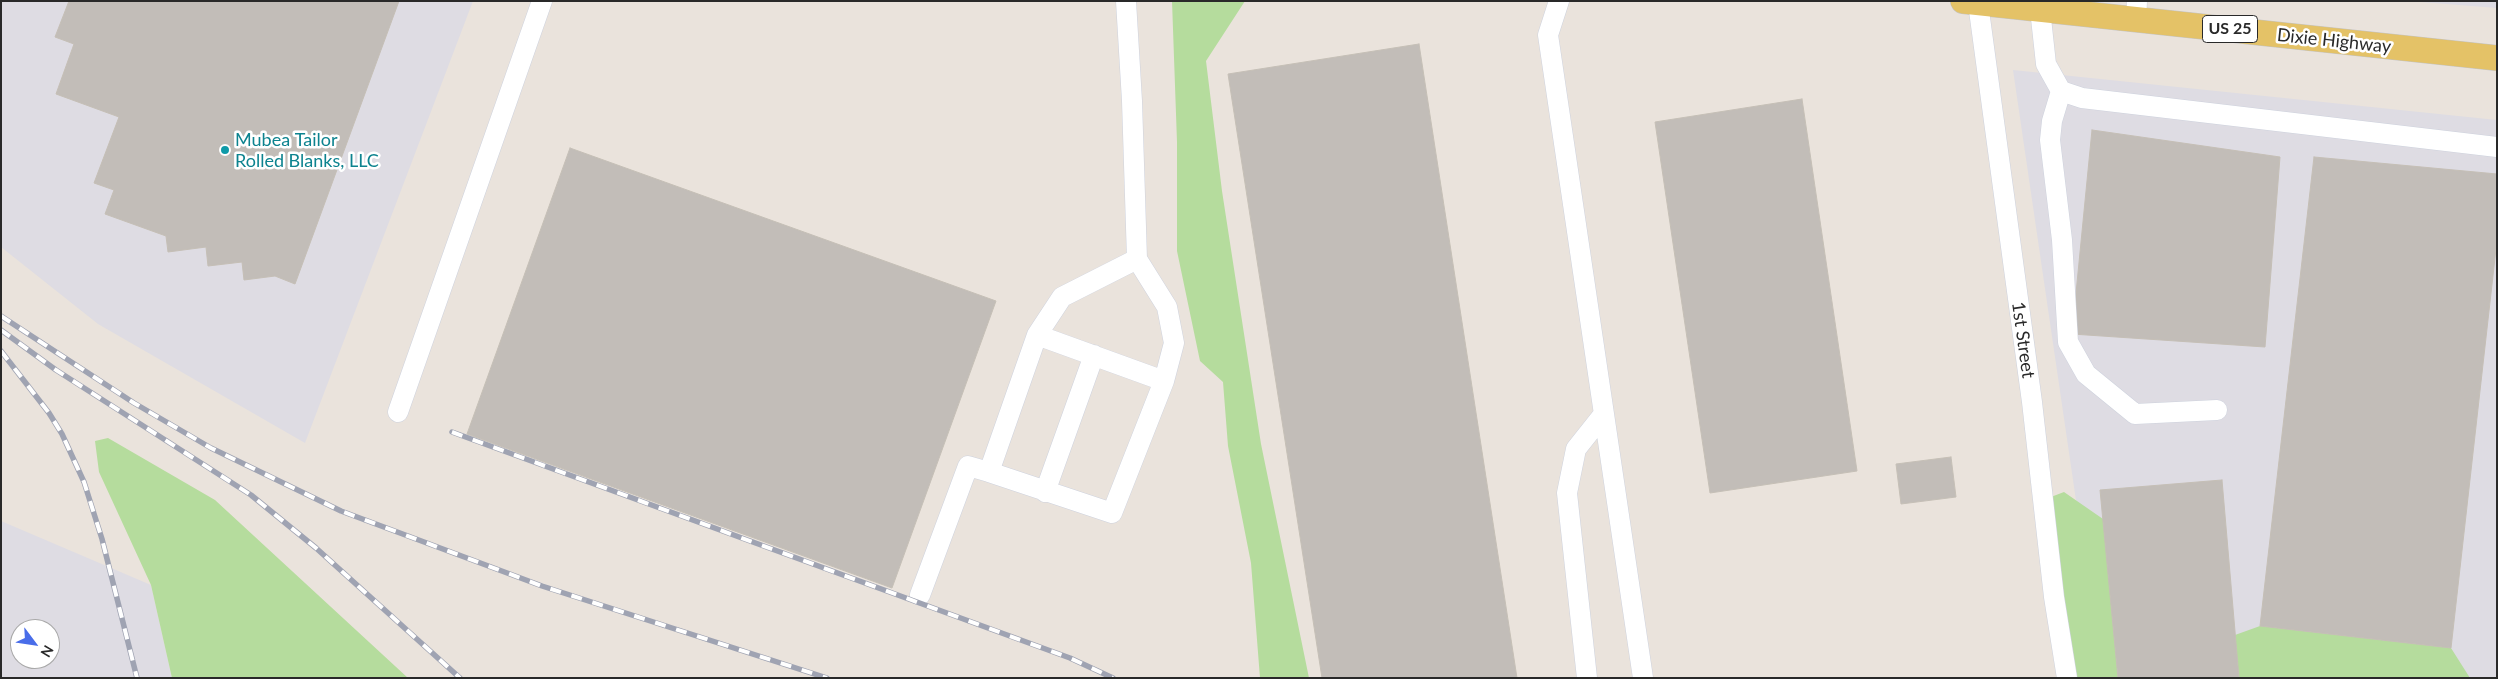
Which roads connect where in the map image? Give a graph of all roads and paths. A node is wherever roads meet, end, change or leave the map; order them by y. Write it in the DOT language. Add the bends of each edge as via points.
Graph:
graph roads {
  1 [pos="542,1"];
  2 [pos="1126,1"];
  3 [pos="1559,1"];
  4 [pos="1971,2"];
  5 [pos="2040,9"];
  6 [pos="2136,10"];
  7 [pos="2497,58"];
  8 [pos="2062,91"];
  9 [pos="2497,147"];
  10 [pos="1137,259"];
  11 [pos="1037,335"];
  12 [pos="1094,356"];
  13 [pos="1164,381"];
  14 [pos="2217,410"];
  15 [pos="398,412"];
  16 [pos="1603,416"];
  17 [pos="989,472"];
  18 [pos="1044,492"];
  19 [pos="920,595"];
  20 [pos="1587,678"];
  21 [pos="1644,678"];
  22 [pos="2067,678"];
  1 -- 15 [label="street"];
  2 -- 10 [label="street"];
  3 -- 16 [label="street" via="1548,35"];
  4 -- 5 [label="main road, Dixie Highway / US 25"];
  4 -- 22 [label="street, 1st Street" via="2032,402 2054,597"];
  5 -- 6 [label="main road, Dixie Highway / US 25"];
  5 -- 8 [label="street" via="2046,64"];
  6 -- 7 [label="main road, Dixie Highway / US 25"];
  8 -- 9 [label="street" via="2082,98"];
  8 -- 14 [label="street" via="2052,121 2050,140 2062,240 2068,342 2086,374 2135,414"];
  10 -- 11 [label="street" via="1062,297"];
  10 -- 13 [label="street" via="1167,307 1174,343"];
  11 -- 12 [label="street"];
  11 -- 17 [label="street"];
  12 -- 13 [label="street"];
  12 -- 18 [label="street"];
  13 -- 18 [label="street" via="1112,514"];
  16 -- 20 [label="street" via="1576,448 1567,492"];
  16 -- 21 [label="street"];
  17 -- 18 [label="street"];
  17 -- 19 [label="street" via="968,466"];
}
